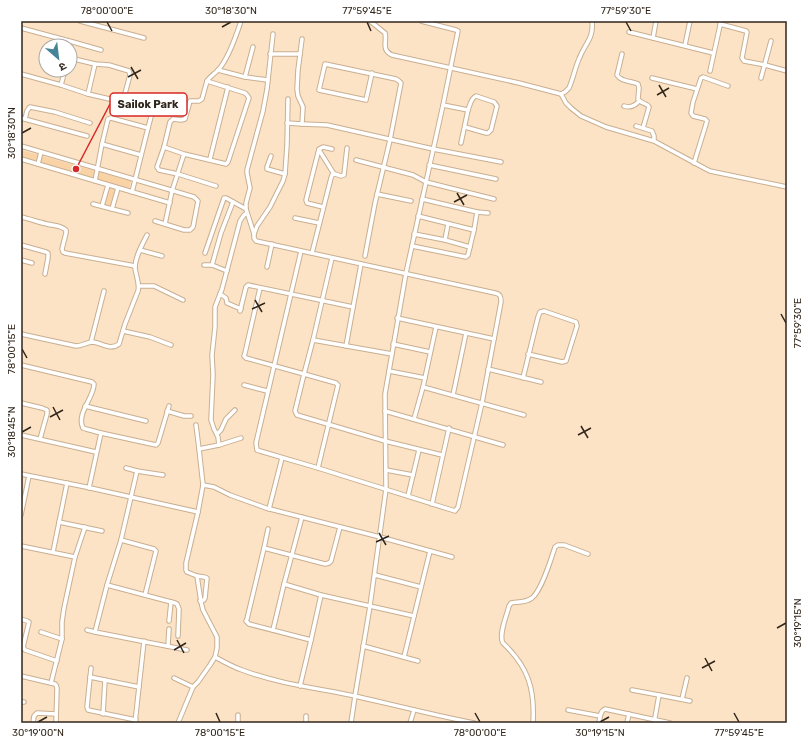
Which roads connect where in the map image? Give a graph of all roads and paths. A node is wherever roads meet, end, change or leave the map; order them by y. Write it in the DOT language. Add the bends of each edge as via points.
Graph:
graph roads {
  1 [pos="80,21"];
  2 [pos="241,21"];
  3 [pos="370,21"];
  4 [pos="421,21"];
  5 [pos="592,21"];
  6 [pos="656,21"];
  7 [pos="690,21"];
  8 [pos="720,22"];
  9 [pos="21,28"];
  10 [pos="629,32"];
  11 [pos="273,34"];
  12 [pos="144,38"];
  13 [pos="652,38"];
  14 [pos="302,39"];
  15 [pos="771,41"];
  16 [pos="686,46"];
  17 [pos="253,47"];
  18 [pos="100,50"];
  19 [pos="713,53"];
  20 [pos="270,54"];
  21 [pos="300,54"];
  22 [pos="622,54"];
  23 [pos="78,60"];
  24 [pos="95,64"];
  25 [pos="765,65"];
  26 [pos="451,68"];
  27 [pos="218,70"];
  28 [pos="710,71"];
  29 [pos="787,71"];
  30 [pos="372,73"];
  31 [pos="21,74"];
  32 [pos="245,77"];
  33 [pos="62,78"];
  34 [pos="652,78"];
  35 [pos="761,78"];
  36 [pos="268,80"];
  37 [pos="207,81"];
  38 [pos="60,85"];
  39 [pos="728,86"];
  40 [pos="228,88"];
  41 [pos="697,88"];
  42 [pos="88,94"];
  43 [pos="561,94"];
  44 [pos="288,99"];
  45 [pos="639,101"];
  46 [pos="443,104"];
  47 [pos="624,106"];
  48 [pos="468,110"];
  49 [pos="152,113"];
  50 [pos="23,118"];
  51 [pos="90,123"];
  52 [pos="287,123"];
  53 [pos="302,124"];
  54 [pos="636,126"];
  55 [pos="465,127"];
  56 [pos="148,128"];
  57 [pos="643,128"];
  58 [pos="87,136"];
  59 [pos="390,140"];
  60 [pos="654,141"];
  61 [pos="461,143"];
  62 [pos="102,144"];
  63 [pos="21,146"];
  64 [pos="164,147"];
  65 [pos="348,148"];
  66 [pos="332,149"];
  67 [pos="433,149"];
  68 [pos="319,150"];
  69 [pos="41,152"];
  70 [pos="184,154"];
  71 [pos="141,155"];
  72 [pos="271,156"];
  73 [pos="21,159"];
  74 [pos="210,159"];
  75 [pos="356,160"];
  76 [pos="501,162"];
  77 [pos="694,163"];
  78 [pos="38,164"];
  79 [pos="429,166"];
  80 [pos="383,167"];
  81 [pos="96,168"];
  82 [pos="178,174"];
  83 [pos="284,174"];
  84 [pos="334,174"];
  85 [pos="135,179"];
  86 [pos="496,179"];
  87 [pos="95,181"];
  88 [pos="426,182"];
  89 [pos="108,185"];
  90 [pos="216,186"];
  91 [pos="787,187"];
  92 [pos="118,188"];
  93 [pos="172,191"];
  94 [pos="132,192"];
  95 [pos="377,194"];
  96 [pos="422,199"];
  97 [pos="494,199"];
  98 [pos="411,201"];
  99 [pos="233,202"];
  100 [pos="170,203"];
  101 [pos="93,204"];
  102 [pos="102,206"];
  103 [pos="323,207"];
  104 [pos="112,209"];
  105 [pos="246,211"];
  106 [pos="477,212"];
  107 [pos="128,213"];
  108 [pos="488,213"];
  109 [pos="418,216"];
  110 [pos="21,217"];
  111 [pos="296,218"];
  112 [pos="155,220"];
  113 [pos="319,223"];
  114 [pos="165,224"];
  115 [pos="448,224"];
  116 [pos="474,230"];
  117 [pos="147,234"];
  118 [pos="254,234"];
  119 [pos="414,234"];
  120 [pos="445,240"];
  121 [pos="21,244"];
  122 [pos="272,244"];
  123 [pos="412,246"];
  124 [pos="470,247"];
  125 [pos="140,250"];
  126 [pos="301,251"];
  127 [pos="205,253"];
  128 [pos="312,253"];
  129 [pos="162,256"];
  130 [pos="365,256"];
  131 [pos="332,258"];
  132 [pos="21,260"];
  133 [pos="32,262"];
  134 [pos="361,264"];
  135 [pos="204,265"];
  136 [pos="212,265"];
  137 [pos="135,266"];
  138 [pos="267,267"];
  139 [pos="227,270"];
  140 [pos="406,273"];
  141 [pos="45,274"];
  142 [pos="139,286"];
  143 [pos="260,288"];
  144 [pos="104,291"];
  145 [pos="220,294"];
  146 [pos="290,294"];
  147 [pos="183,300"];
  148 [pos="322,301"];
  149 [pos="353,307"];
  150 [pos="397,318"];
  151 [pos="436,327"];
  152 [pos="123,331"];
  153 [pos="21,334"];
  154 [pos="466,334"];
  155 [pos="313,340"];
  156 [pos="494,340"];
  157 [pos="91,342"];
  158 [pos="393,344"];
  159 [pos="170,345"];
  160 [pos="346,346"];
  161 [pos="430,352"];
  162 [pos="392,354"];
  163 [pos="528,354"];
  164 [pos="21,365"];
  165 [pos="273,366"];
  166 [pos="488,368"];
  167 [pos="389,371"];
  168 [pos="304,374"];
  169 [pos="425,378"];
  170 [pos="523,378"];
  171 [pos="541,382"];
  172 [pos="244,385"];
  173 [pos="423,387"];
  174 [pos="267,391"];
  175 [pos="453,395"];
  176 [pos="21,403"];
  177 [pos="482,403"];
  178 [pos="85,406"];
  179 [pos="169,406"];
  180 [pos="235,410"];
  181 [pos="167,411"];
  182 [pos="385,411"];
  183 [pos="524,415"];
  184 [pos="191,416"];
  185 [pos="414,419"];
  186 [pos="146,421"];
  187 [pos="328,424"];
  188 [pos="196,425"];
  189 [pos="449,428"];
  190 [pos="101,433"];
  191 [pos="217,434"];
  192 [pos="21,435"];
  193 [pos="474,436"];
  194 [pos="241,438"];
  195 [pos="40,439"];
  196 [pos="385,441"];
  197 [pos="503,444"];
  198 [pos="219,446"];
  199 [pos="199,449"];
  200 [pos="419,450"];
  201 [pos="96,452"];
  202 [pos="442,455"];
  203 [pos="282,458"];
  204 [pos="126,468"];
  205 [pos="318,468"];
  206 [pos="386,470"];
  207 [pos="137,471"];
  208 [pos="21,474"];
  209 [pos="163,475"];
  210 [pos="413,475"];
  211 [pos="29,476"];
  212 [pos="67,483"];
  213 [pos="203,485"];
  214 [pos="89,488"];
  215 [pos="386,489"];
  216 [pos="408,496"];
  217 [pos="132,498"];
  218 [pos="432,504"];
  219 [pos="269,509"];
  220 [pos="198,512"];
  221 [pos="21,515"];
  222 [pos="302,517"];
  223 [pos="59,522"];
  224 [pos="84,527"];
  225 [pos="340,527"];
  226 [pos="268,529"];
  227 [pos="102,531"];
  228 [pos="380,537"];
  229 [pos="121,540"];
  230 [pos="21,546"];
  231 [pos="264,548"];
  232 [pos="430,551"];
  233 [pos="52,552"];
  234 [pos="588,554"];
  235 [pos="292,555"];
  236 [pos="75,557"];
  237 [pos="452,557"];
  238 [pos="375,575"];
  239 [pos="197,576"];
  240 [pos="284,584"];
  241 [pos="107,585"];
  242 [pos="421,587"];
  243 [pos="145,595"];
  244 [pos="321,595"];
  245 [pos="200,601"];
  246 [pos="171,602"];
  247 [pos="370,606"];
  248 [pos="414,616"];
  249 [pos="21,619"];
  250 [pos="169,621"];
  251 [pos="169,629"];
  252 [pos="87,630"];
  253 [pos="273,630"];
  254 [pos="41,632"];
  255 [pos="95,632"];
  256 [pos="178,636"];
  257 [pos="62,639"];
  258 [pos="23,640"];
  259 [pos="311,640"];
  260 [pos="144,641"];
  261 [pos="168,646"];
  262 [pos="363,646"];
  263 [pos="187,650"];
  264 [pos="215,657"];
  265 [pos="404,657"];
  266 [pos="57,661"];
  267 [pos="418,661"];
  268 [pos="91,668"];
  269 [pos="21,676"];
  270 [pos="90,677"];
  271 [pos="174,678"];
  272 [pos="687,678"];
  273 [pos="106,680"];
  274 [pos="51,683"];
  275 [pos="300,686"];
  276 [pos="139,687"];
  277 [pos="192,687"];
  278 [pos="632,690"];
  279 [pos="659,695"];
  280 [pos="355,696"];
  281 [pos="682,699"];
  282 [pos="690,701"];
  283 [pos="414,710"];
  284 [pos="568,710"];
  285 [pos="56,714"];
  286 [pos="103,714"];
  287 [pos="629,714"];
  288 [pos="238,715"];
  289 [pos="306,716"];
  290 [pos="600,716"];
  291 [pos="654,721"];
  292 [pos="136,722"];
  293 [pos="33,723"];
  294 [pos="56,723"];
  295 [pos="178,723"];
  296 [pos="238,723"];
  297 [pos="306,723"];
  298 [pos="351,723"];
  299 [pos="410,723"];
  300 [pos="474,723"];
  301 [pos="533,723"];
  302 [pos="599,723"];
  303 [pos="627,723"];
  304 [pos="670,723"];
  1 -- 12 [label="street"];
  2 -- 27 [label="street" via="230,50"];
  3 -- 26 [label="street" via="385,33 385,48 388,53"];
  4 -- 26 [label="street" via="457,30"];
  5 -- 43 [label="street" via="592,36 579,58 569,88"];
  6 -- 13 [label="street"];
  7 -- 16 [label="street"];
  8 -- 19 [label="street"];
  8 -- 25 [label="street" via="747,32 742,59 744,61"];
  9 -- 18 [label="street"];
  10 -- 13 [label="street"];
  11 -- 20 [label="street"];
  13 -- 16 [label="street"];
  14 -- 21 [label="street"];
  15 -- 25 [label="street"];
  16 -- 19 [label="street"];
  17 -- 32 [label="street"];
  19 -- 28 [label="street"];
  20 -- 21 [label="street"];
  20 -- 36 [label="street"];
  21 -- 53 [label="street" via="297,90 303,108"];
  22 -- 45 [label="street" via="617,75 620,79 638,84"];
  23 -- 24 [label="street"];
  24 -- 42 [label="street"];
  24 -- 42 [label="street" via="109,65 130,72 130,75 121,102"];
  25 -- 29 [label="street"];
  25 -- 35 [label="street"];
  26 -- 43 [label="street"];
  26 -- 46 [label="street"];
  27 -- 32 [label="street"];
  27 -- 37 [label="street"];
  30 -- 30 [label="street" via="366,100 319,90 325,64"];
  30 -- 59 [label="street" via="396,79 401,83"];
  31 -- 38 [label="street"];
  32 -- 36 [label="street"];
  33 -- 38 [label="street"];
  34 -- 41 [label="street"];
  36 -- 105 [label="street" via="263,111 247,170 250,191"];
  37 -- 40 [label="street"];
  37 -- 64 [label="street" via="202,99 190,101 185,119 171,120"];
  38 -- 42 [label="street"];
  39 -- 41 [label="street" via="702,77"];
  40 -- 74 [label="street"];
  40 -- 74 [label="street" via="245,93 248,98 228,162 226,164"];
  41 -- 77 [label="street" via="691,115 705,118 707,121"];
  43 -- 60 [label="street" via="566,103 581,116 606,127"];
  44 -- 52 [label="street"];
  45 -- 47 [label="street" via="630,107"];
  45 -- 57 [label="street" via="649,107"];
  46 -- 48 [label="street"];
  46 -- 67 [label="street"];
  48 -- 55 [label="street"];
  48 -- 55 [label="street" via="473,97 476,96 494,102 497,106 488,133"];
  49 -- 56 [label="street"];
  50 -- 51 [label="street" via="30,107"];
  50 -- 58 [label="street"];
  52 -- 53 [label="street"];
  52 -- 83 [label="street"];
  53 -- 59 [label="street" via="327,125"];
  54 -- 57 [label="street"];
  55 -- 61 [label="street"];
  56 -- 62 [label="street" via="110,118 107,120"];
  56 -- 71 [label="street"];
  57 -- 60 [label="street" via="652,131"];
  59 -- 67 [label="street"];
  59 -- 80 [label="street"];
  60 -- 77 [label="street"];
  62 -- 71 [label="street"];
  62 -- 81 [label="street"];
  63 -- 69 [label="street"];
  64 -- 70 [label="street"];
  64 -- 82 [label="street" via="158,169"];
  65 -- 84 [label="street" via="344,174"];
  66 -- 68 [label="street" via="323,147"];
  67 -- 76 [label="street"];
  67 -- 79 [label="street"];
  68 -- 84 [label="street"];
  68 -- 103 [label="street" via="306,200 307,203"];
  69 -- 78 [label="street"];
  69 -- 81 [label="street"];
  70 -- 74 [label="street"];
  70 -- 82 [label="street"];
  71 -- 85 [label="street"];
  72 -- 83 [label="street" via="267,169"];
  73 -- 78 [label="street"];
  75 -- 80 [label="street"];
  77 -- 91 [label="street" via="710,171"];
  78 -- 87 [label="street"];
  79 -- 86 [label="street"];
  79 -- 88 [label="street"];
  80 -- 88 [label="street" via="414,175"];
  80 -- 95 [label="street"];
  81 -- 85 [label="street"];
  81 -- 87 [label="street"];
  82 -- 90 [label="street"];
  82 -- 93 [label="street"];
  83 -- 118 [label="street" via="283,181"];
  84 -- 103 [label="street"];
  85 -- 93 [label="street"];
  85 -- 94 [label="street"];
  87 -- 89 [label="street"];
  88 -- 96 [label="street"];
  88 -- 97 [label="street"];
  89 -- 92 [label="street"];
  89 -- 102 [label="street"];
  92 -- 94 [label="street"];
  92 -- 104 [label="street"];
  93 -- 100 [label="street"];
  93 -- 114 [label="street" via="194,197 198,201 193,227 187,231"];
  94 -- 100 [label="street"];
  95 -- 98 [label="street"];
  95 -- 130 [label="street"];
  96 -- 106 [label="street"];
  96 -- 109 [label="street"];
  99 -- 105 [label="street"];
  99 -- 127 [label="street" via="224,198"];
  99 -- 136 [label="street"];
  100 -- 114 [label="street"];
  101 -- 102 [label="street"];
  102 -- 104 [label="street"];
  103 -- 113 [label="street"];
  104 -- 107 [label="street"];
  105 -- 118 [label="street"];
  105 -- 139 [label="street" via="240,221"];
  106 -- 108 [label="street"];
  106 -- 116 [label="street"];
  109 -- 115 [label="street"];
  109 -- 119 [label="street"];
  110 -- 137 [label="street" via="60,226 66,230 62,249 65,253"];
  111 -- 113 [label="street"];
  112 -- 114 [label="street"];
  113 -- 128 [label="street"];
  115 -- 116 [label="street"];
  115 -- 120 [label="street"];
  116 -- 124 [label="street"];
  117 -- 125 [label="street"];
  118 -- 122 [label="street" via="256,241"];
  119 -- 120 [label="street"];
  119 -- 123 [label="street"];
  120 -- 124 [label="street"];
  121 -- 141 [label="street" via="48,253"];
  122 -- 126 [label="street"];
  122 -- 138 [label="street"];
  123 -- 124 [label="street" via="465,257"];
  123 -- 140 [label="street"];
  125 -- 129 [label="street"];
  125 -- 137 [label="street"];
  126 -- 128 [label="street"];
  126 -- 146 [label="street"];
  128 -- 131 [label="street"];
  131 -- 134 [label="street"];
  131 -- 148 [label="street"];
  132 -- 133 [label="street"];
  134 -- 140 [label="street"];
  134 -- 149 [label="street"];
  135 -- 136 [label="street"];
  136 -- 139 [label="street"];
  137 -- 142 [label="street"];
  139 -- 145 [label="street"];
  140 -- 150 [label="street"];
  140 -- 156 [label="street" via="499,294 501,302"];
  142 -- 147 [label="street" via="154,286"];
  142 -- 152 [label="street"];
  143 -- 145 [label="street" via="247,286 240,310 227,303 226,298"];
  143 -- 146 [label="street"];
  143 -- 165 [label="street" via="244,356"];
  144 -- 157 [label="street"];
  145 -- 191 [label="street" via="215,307 212,355 211,420"];
  146 -- 148 [label="street"];
  146 -- 165 [label="street"];
  148 -- 149 [label="street"];
  148 -- 155 [label="street"];
  149 -- 160 [label="street"];
  150 -- 151 [label="street"];
  150 -- 158 [label="street"];
  151 -- 154 [label="street"];
  151 -- 161 [label="street"];
  152 -- 157 [label="street" via="116,346"];
  152 -- 159 [label="street"];
  153 -- 157 [label="street" via="76,346"];
  154 -- 156 [label="street"];
  154 -- 175 [label="street"];
  155 -- 160 [label="street"];
  155 -- 168 [label="street"];
  156 -- 166 [label="street"];
  158 -- 161 [label="street"];
  158 -- 162 [label="street"];
  160 -- 162 [label="street"];
  161 -- 169 [label="street"];
  162 -- 167 [label="street"];
  163 -- 163 [label="street" via="540,312 576,322 566,361"];
  163 -- 170 [label="street"];
  164 -- 178 [label="street" via="94,383 95,386"];
  165 -- 168 [label="street"];
  165 -- 174 [label="street"];
  166 -- 170 [label="street"];
  166 -- 177 [label="street"];
  167 -- 169 [label="street"];
  167 -- 182 [label="street"];
  168 -- 187 [label="street" via="295,411 298,415"];
  168 -- 187 [label="street" via="338,385"];
  169 -- 173 [label="street"];
  170 -- 171 [label="street"];
  172 -- 174 [label="street"];
  173 -- 175 [label="street"];
  173 -- 185 [label="street"];
  174 -- 203 [label="street" via="256,447 257,450"];
  175 -- 177 [label="street"];
  176 -- 195 [label="street" via="46,410"];
  177 -- 183 [label="street"];
  177 -- 193 [label="street"];
  178 -- 186 [label="street"];
  178 -- 190 [label="street" via="81,422 83,428"];
  179 -- 181 [label="street"];
  180 -- 191 [label="street"];
  181 -- 184 [label="street"];
  181 -- 190 [label="street" via="156,445"];
  182 -- 185 [label="street"];
  182 -- 196 [label="street"];
  185 -- 189 [label="street"];
  187 -- 196 [label="street"];
  187 -- 205 [label="street"];
  188 -- 199 [label="street"];
  189 -- 193 [label="street"];
  189 -- 202 [label="street"];
  190 -- 201 [label="street"];
  191 -- 198 [label="street"];
  192 -- 195 [label="street"];
  193 -- 197 [label="street"];
  193 -- 218 [label="street" via="457,509 455,511"];
  194 -- 198 [label="street"];
  195 -- 201 [label="street"];
  196 -- 200 [label="street"];
  196 -- 206 [label="street"];
  198 -- 199 [label="street"];
  199 -- 213 [label="street"];
  200 -- 202 [label="street"];
  200 -- 210 [label="street"];
  201 -- 214 [label="street"];
  202 -- 218 [label="street"];
  203 -- 205 [label="street"];
  203 -- 219 [label="street"];
  204 -- 207 [label="street"];
  205 -- 215 [label="street"];
  206 -- 210 [label="street"];
  206 -- 215 [label="street"];
  207 -- 209 [label="street"];
  207 -- 217 [label="street"];
  208 -- 211 [label="street"];
  210 -- 216 [label="street"];
  211 -- 212 [label="street"];
  211 -- 221 [label="street"];
  212 -- 214 [label="street"];
  212 -- 223 [label="street"];
  213 -- 219 [label="street"];
  213 -- 220 [label="street"];
  214 -- 217 [label="street"];
  215 -- 216 [label="street"];
  215 -- 228 [label="street"];
  216 -- 218 [label="street"];
  217 -- 220 [label="street"];
  217 -- 229 [label="street"];
  219 -- 222 [label="street"];
  220 -- 239 [label="street" via="186,563 187,572"];
  222 -- 225 [label="street"];
  222 -- 235 [label="street"];
  223 -- 224 [label="street"];
  223 -- 233 [label="street"];
  224 -- 227 [label="street"];
  224 -- 236 [label="street"];
  225 -- 228 [label="street"];
  225 -- 235 [label="street" via="329,563"];
  226 -- 231 [label="street"];
  228 -- 232 [label="street"];
  228 -- 238 [label="street"];
  229 -- 241 [label="street"];
  229 -- 243 [label="street" via="156,551"];
  230 -- 233 [label="street"];
  231 -- 235 [label="street"];
  231 -- 253 [label="street" via="246,621"];
  232 -- 237 [label="street"];
  232 -- 242 [label="street"];
  233 -- 236 [label="street"];
  234 -- 301 [label="street" via="558,544 535,594 527,601 512,602 509,606 501,640 518,660 527,676 534,703"];
  235 -- 240 [label="street"];
  236 -- 257 [label="street" via="64,608"];
  238 -- 242 [label="street"];
  238 -- 247 [label="street"];
  239 -- 245 [label="street"];
  239 -- 245 [label="street" via="207,578 205,598"];
  240 -- 244 [label="street"];
  240 -- 253 [label="street"];
  241 -- 243 [label="street"];
  241 -- 255 [label="street"];
  242 -- 248 [label="street"];
  243 -- 246 [label="street"];
  244 -- 247 [label="street"];
  244 -- 259 [label="street"];
  245 -- 264 [label="street" via="216,637"];
  246 -- 250 [label="street"];
  246 -- 256 [label="street" via="179,606"];
  247 -- 248 [label="street"];
  247 -- 262 [label="street"];
  248 -- 265 [label="street"];
  249 -- 258 [label="street" via="30,622"];
  251 -- 261 [label="street"];
  252 -- 255 [label="street"];
  253 -- 259 [label="street"];
  254 -- 257 [label="street"];
  255 -- 260 [label="street"];
  257 -- 266 [label="street"];
  258 -- 266 [label="street" via="25,650"];
  259 -- 275 [label="street"];
  260 -- 261 [label="street"];
  260 -- 276 [label="street"];
  261 -- 263 [label="street"];
  262 -- 265 [label="street"];
  262 -- 280 [label="street"];
  264 -- 275 [label="street" via="246,672"];
  264 -- 277 [label="street"];
  265 -- 267 [label="street"];
  266 -- 274 [label="street"];
  268 -- 270 [label="street"];
  269 -- 274 [label="street"];
  270 -- 273 [label="street"];
  270 -- 286 [label="street" via="87,709"];
  271 -- 277 [label="street"];
  272 -- 281 [label="street"];
  273 -- 276 [label="street"];
  273 -- 286 [label="street"];
  274 -- 285 [label="street" via="57,688"];
  275 -- 280 [label="street"];
  276 -- 292 [label="street"];
  277 -- 295 [label="street"];
  278 -- 279 [label="street"];
  279 -- 281 [label="street"];
  279 -- 291 [label="street"];
  280 -- 283 [label="street"];
  280 -- 298 [label="street"];
  281 -- 282 [label="street"];
  283 -- 299 [label="street"];
  283 -- 300 [label="street"];
  284 -- 290 [label="street"];
  285 -- 293 [label="street" via="37,713"];
  285 -- 294 [label="street"];
  286 -- 292 [label="street"];
  287 -- 290 [label="street" via="605,709"];
  287 -- 291 [label="street"];
  287 -- 303 [label="street"];
  288 -- 296 [label="street"];
  289 -- 297 [label="street"];
  290 -- 302 [label="street"];
  291 -- 304 [label="street"];
}
